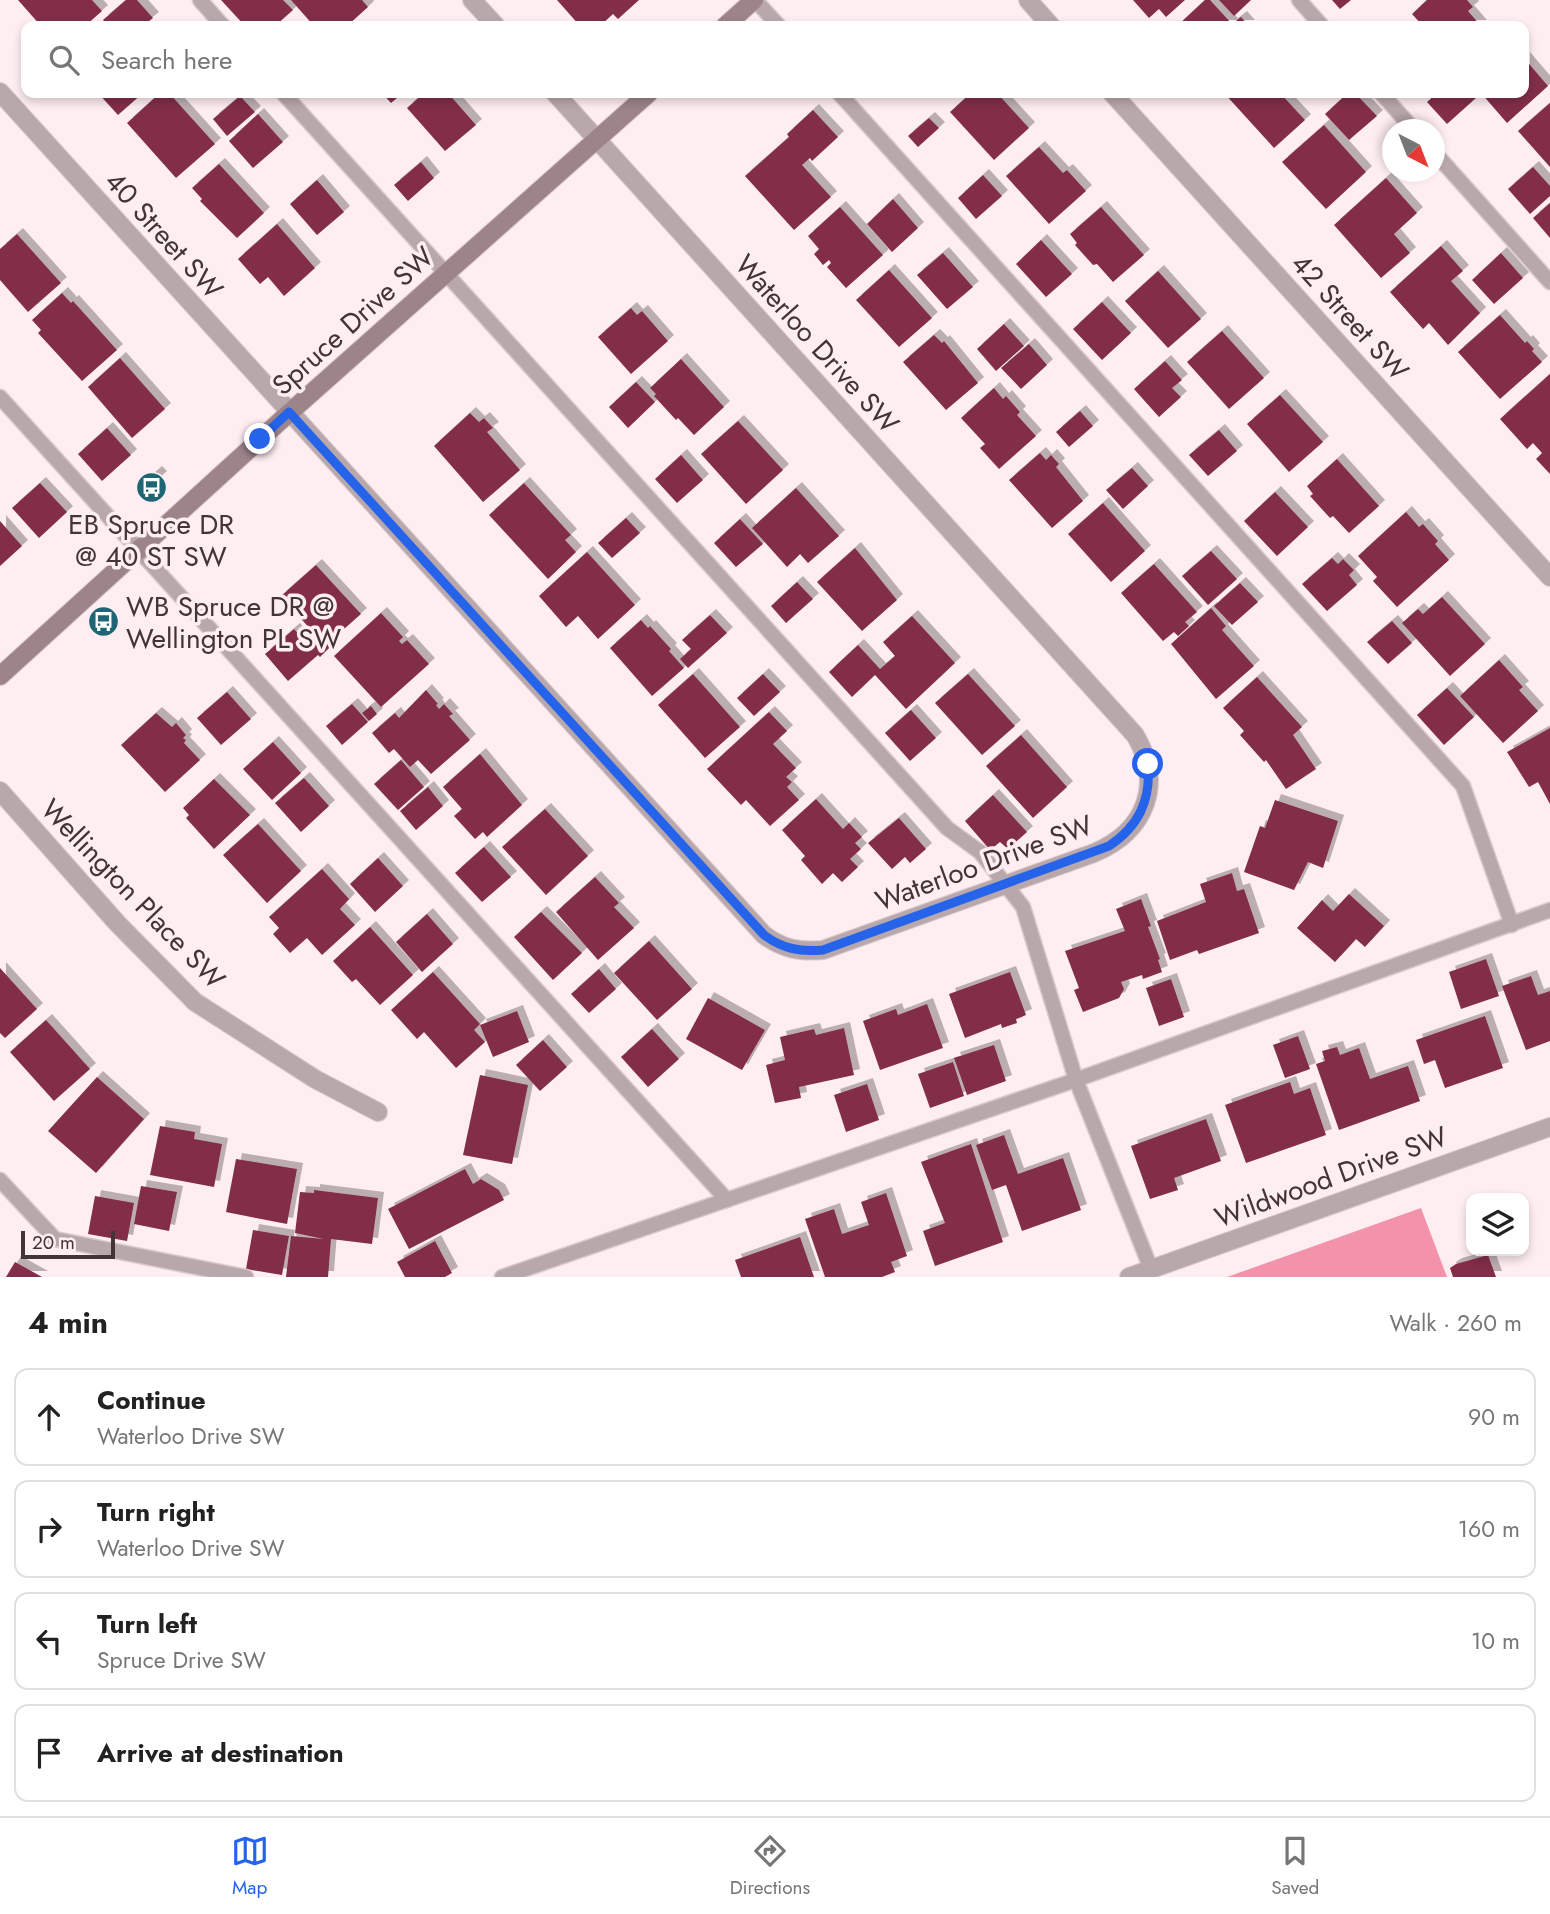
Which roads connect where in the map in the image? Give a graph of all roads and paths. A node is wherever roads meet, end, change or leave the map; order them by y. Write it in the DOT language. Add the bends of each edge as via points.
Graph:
graph roads {
  1 [pos="200,0"];
  2 [pos="472,0"];
  3 [pos="755,0"];
  4 [pos="1028,0"];
  5 [pos="1299,0"];
  6 [pos="219,21"];
  7 [pos="491,21"];
  8 [pos="731,21"];
  9 [pos="774,21"];
  10 [pos="1047,21"];
  11 [pos="1318,21"];
  12 [pos="0,92"];
  13 [pos="288,98"];
  14 [pos="560,98"];
  15 [pos="643,98"];
  16 [pos="844,98"];
  17 [pos="1117,98"];
  18 [pos="1385,98"];
  19 [pos="1404,119"];
  20 [pos="597,139"];
  21 [pos="1445,164"];
  22 [pos="446,274"];
  23 [pos="1550,282"];
  24 [pos="0,397"];
  25 [pos="289,412"];
  26 [pos="140,551"];
  27 [pos="1550,577"];
  28 [pos="0,676"];
  29 [pos="0,791"];
  30 [pos="1005,884"];
  31 [pos="1550,910"];
  32 [pos="1511,925"];
  33 [pos="1076,1080"];
  34 [pos="378,1112"];
  35 [pos="1550,1127"];
  36 [pos="0,1180"];
  37 [pos="727,1200"];
  38 [pos="1151,1269"];
  39 [pos="246,1277"];
  40 [pos="502,1277"];
  41 [pos="1129,1277"];
  1 -- 6 [label="lane"];
  2 -- 7 [label="street"];
  3 -- 8 [label="street"];
  3 -- 9 [label="lane"];
  4 -- 10 [label="street"];
  5 -- 11 [label="lane"];
  12 -- 25 [label="street, 40 Street SW"];
  13 -- 22 [label="lane"];
  14 -- 20 [label="street, Waterloo Drive SW"];
  15 -- 20 [label="street, Spruce Drive SW"];
  16 -- 32 [label="lane" via="1463,786"];
  17 -- 27 [label="street, 42 Street SW"];
  18 -- 19 [label="lane"];
  20 -- 22 [label="street, Spruce Drive SW"];
  20 -- 30 [label="street, Waterloo Drive SW" via="1143,749 1147,796 1142,812 1123,837 1094,853"];
  21 -- 23 [label="lane"];
  22 -- 25 [label="street, Spruce Drive SW"];
  22 -- 30 [label="lane" via="947,828 980,852"];
  24 -- 26 [label="lane"];
  25 -- 26 [label="street, Spruce Drive SW"];
  25 -- 30 [label="street, Waterloo Drive SW" via="777,944 792,950 823,950"];
  26 -- 28 [label="street, Spruce Drive SW"];
  26 -- 37 [label="lane"];
  29 -- 34 [label="street, Wellington Place SW" via="117,923 195,1002 315,1079"];
  30 -- 33 [label="lane" via="1023,907"];
  31 -- 32 [label="lane"];
  32 -- 33 [label="lane"];
  33 -- 37 [label="lane"];
  33 -- 38 [label="lane"];
  35 -- 38 [label="street, Wildwood Drive SW"];
  36 -- 39 [label="lane" via="55,1239"];
  37 -- 40 [label="lane"];
  38 -- 41 [label="street, Wildwood Drive SW"];
}
